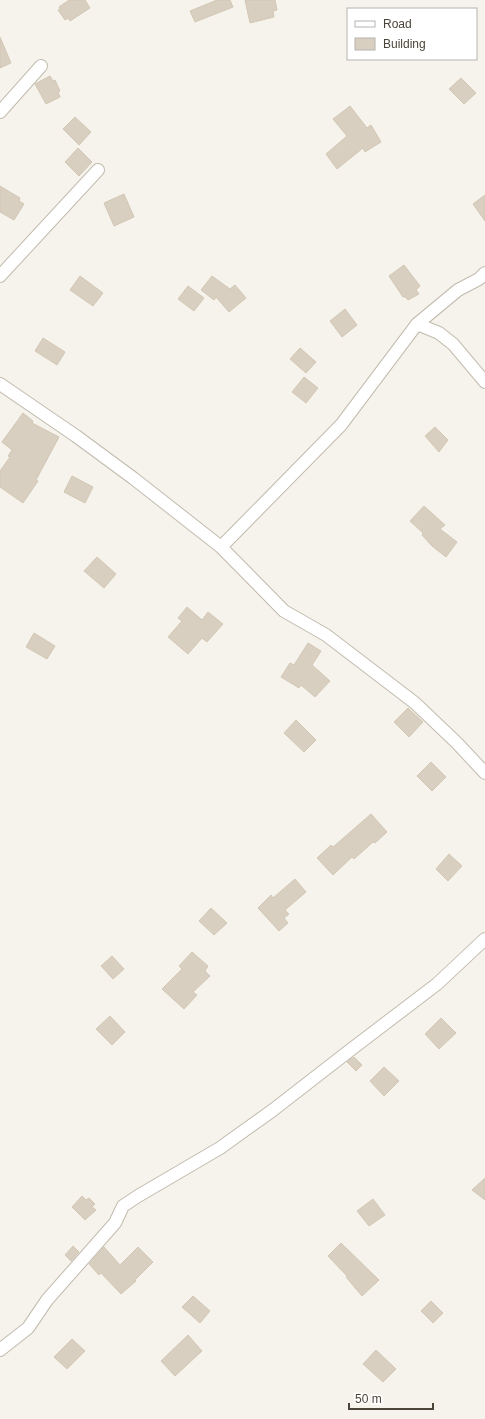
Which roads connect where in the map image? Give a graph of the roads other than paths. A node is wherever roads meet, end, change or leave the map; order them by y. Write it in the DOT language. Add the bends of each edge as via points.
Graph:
graph roads {
  1 [pos="41,66"];
  2 [pos="0,112"];
  3 [pos="98,170"];
  4 [pos="485,273"];
  5 [pos="0,276"];
  6 [pos="417,324"];
  7 [pos="485,382"];
  8 [pos="0,384"];
  9 [pos="221,547"];
  10 [pos="485,773"];
  11 [pos="485,939"];
  12 [pos="0,1350"];
  1 -- 2 [label="street"];
  3 -- 5 [label="street"];
  4 -- 6 [label="street" via="458,290"];
  6 -- 7 [label="street" via="439,333 453,344"];
  6 -- 9 [label="street" via="341,425"];
  8 -- 9 [label="street" via="133,478"];
  9 -- 10 [label="street" via="284,611 326,635 415,704"];
  11 -- 12 [label="street" via="437,984 273,1110 220,1148 123,1206 115,1223 47,1300 28,1328"];
}
